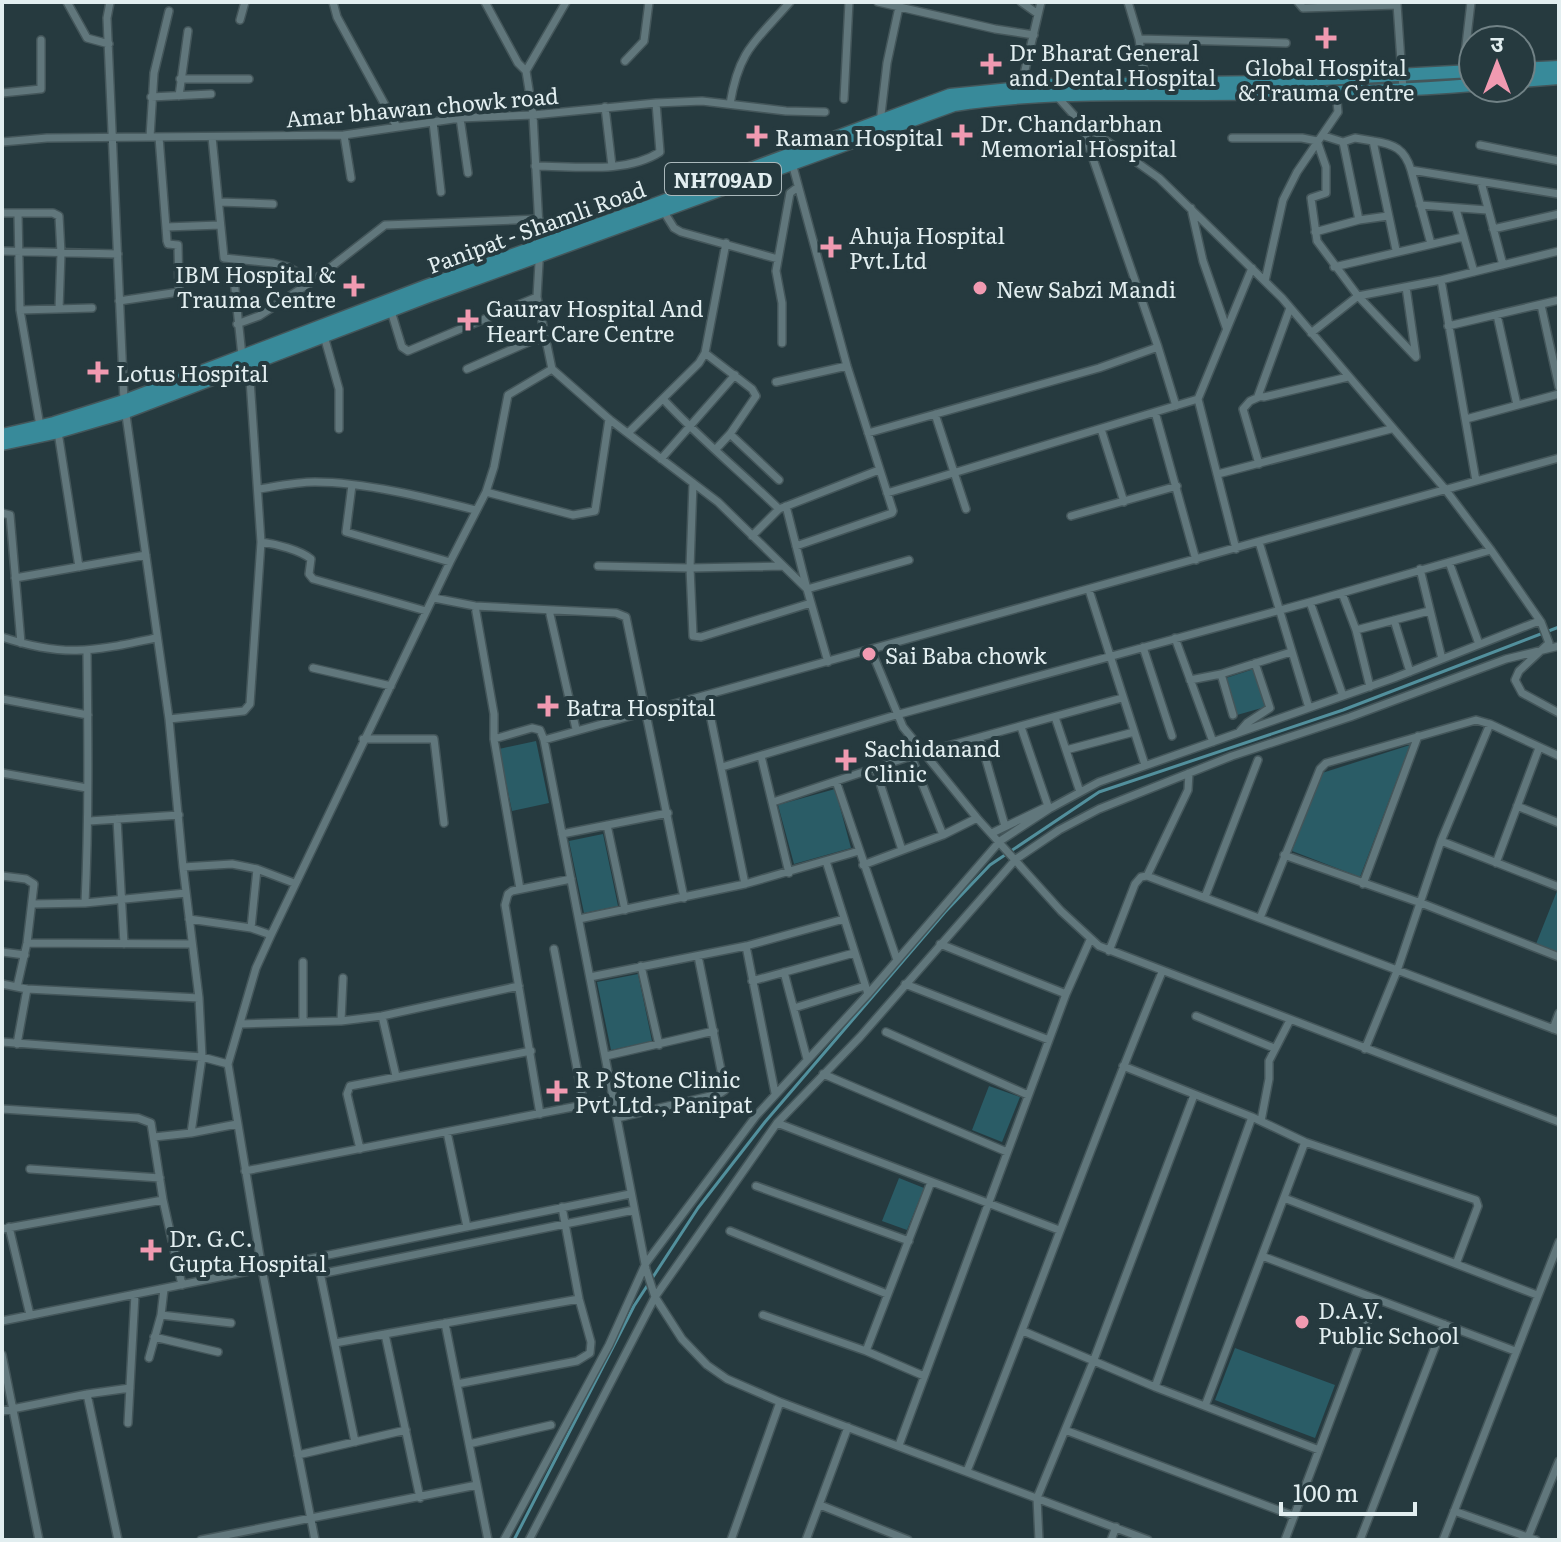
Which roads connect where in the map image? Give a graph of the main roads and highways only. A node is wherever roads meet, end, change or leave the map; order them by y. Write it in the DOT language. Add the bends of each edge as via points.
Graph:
graph roads {
  1 [pos="1559,67"];
  2 [pos="1537,68"];
  3 [pos="1457,73"];
  4 [pos="1559,78"];
  5 [pos="1537,80"];
  6 [pos="1402,83"];
  7 [pos="1457,85"];
  8 [pos="1146,89"];
  9 [pos="1053,90"];
  10 [pos="881,126"];
  11 [pos="790,160"];
  12 [pos="540,251"];
  13 [pos="245,360"];
  14 [pos="125,406"];
  15 [pos="2,435"];
  16 [pos="2,444"];
  1 -- 2 [label="highway"];
  3 -- 6 [label="highway, Panipat - Shamli Road / NH709AD"];
  4 -- 5 [label="highway"];
  6 -- 7 [label="highway, Panipat - Shamli Road / NH709AD"];
  6 -- 8 [label="highway, Panipat - Shamli Road / NH709AD" via="1266,82"];
  6 -- 8 [label="highway, Panipat - Shamli Road / NH709AD" via="1336,92"];
  8 -- 9 [label="highway, Panipat - Shamli Road / NH709AD"];
  9 -- 10 [label="highway, Panipat - Shamli Road / NH709AD" via="954,105"];
  9 -- 10 [label="highway, Panipat - Shamli Road / NH709AD" via="1021,87 950,95"];
  10 -- 11 [label="highway, Panipat - Shamli Road / NH709AD"];
  11 -- 12 [label="highway, Panipat - Shamli Road / NH709AD"];
  11 -- 12 [label="highway, Panipat - Shamli Road / NH709AD" via="664,212"];
  12 -- 13 [label="highway, Panipat - Shamli Road / NH709AD"];
  12 -- 13 [label="highway, Panipat - Shamli Road / NH709AD" via="324,336"];
  13 -- 14 [label="highway, Panipat - Shamli Road / NH709AD"];
  14 -- 15 [label="highway, Panipat - Shamli Road / NH709AD"];
  14 -- 16 [label="highway, Panipat - Shamli Road / NH709AD" via="58,432"];
}
